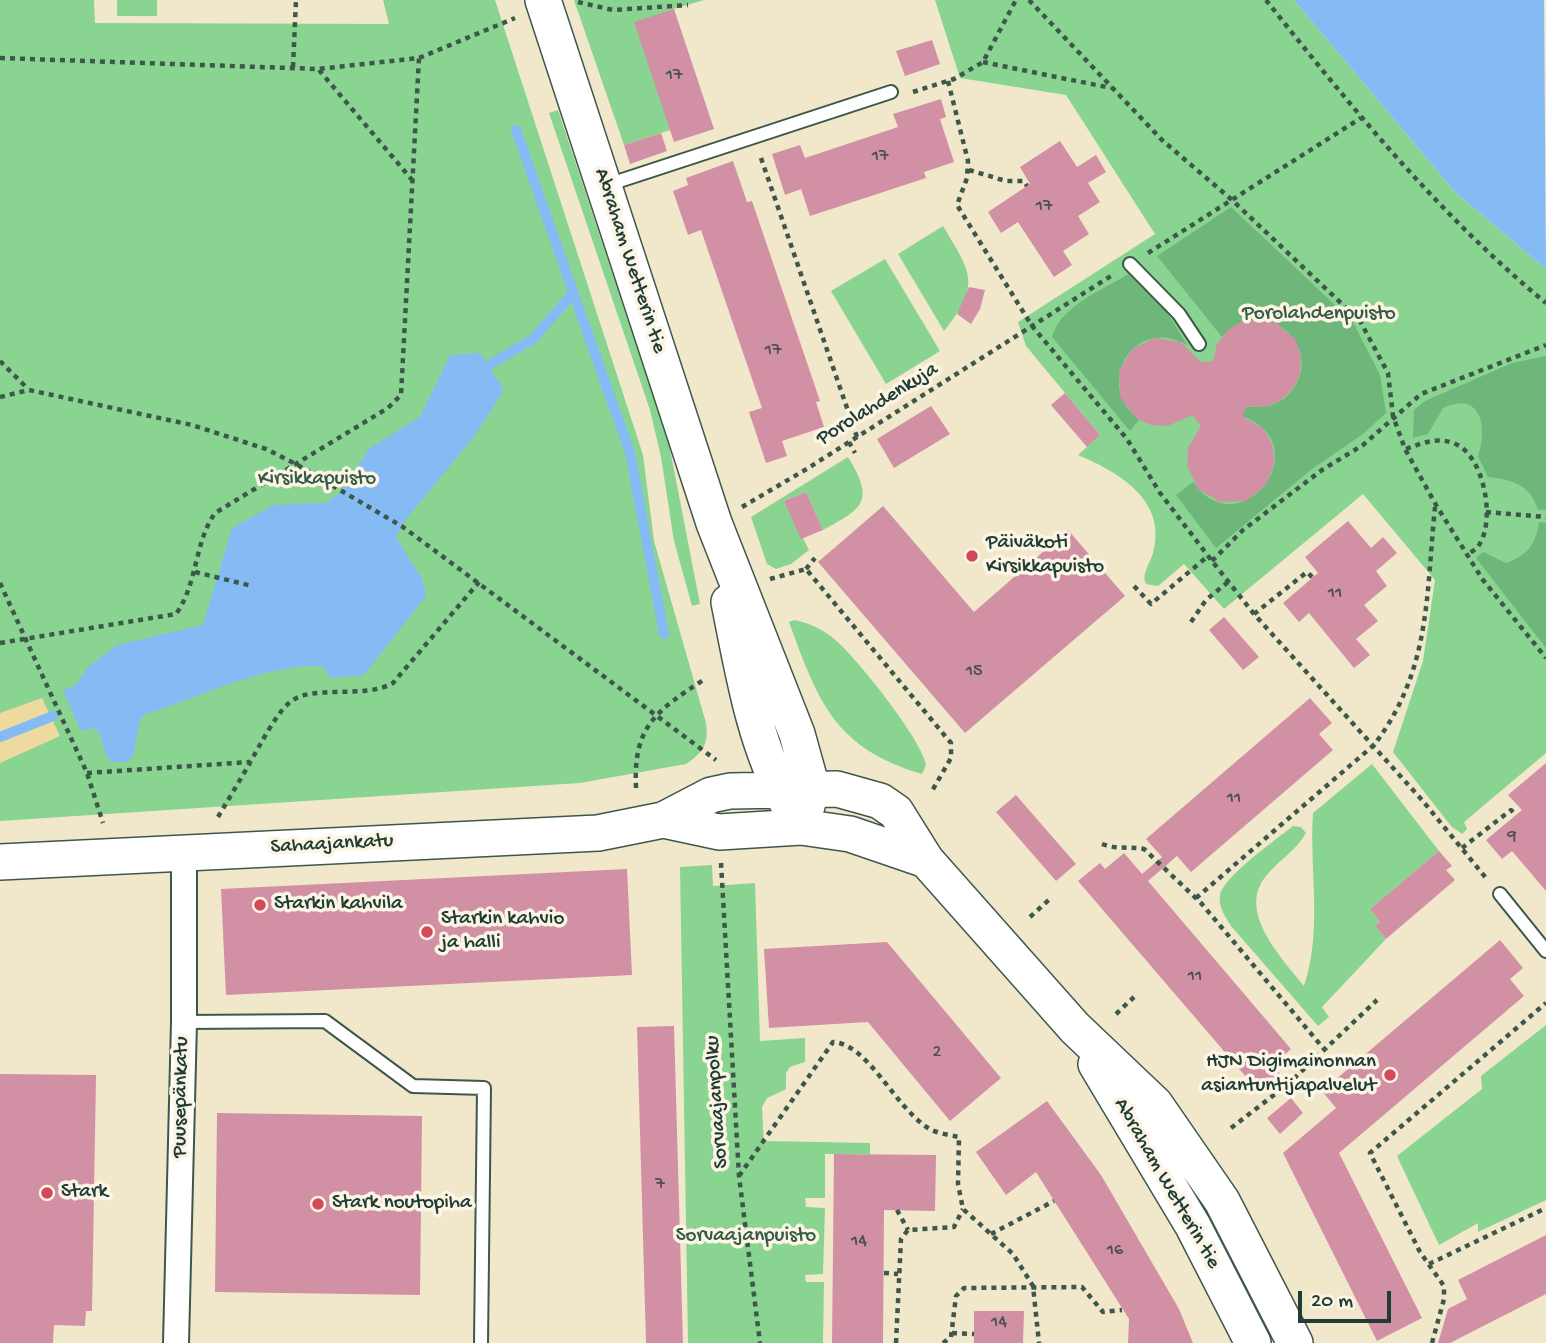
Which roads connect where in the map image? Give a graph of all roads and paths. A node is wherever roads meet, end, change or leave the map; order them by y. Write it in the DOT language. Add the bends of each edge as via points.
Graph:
graph roads {
  1 [pos="296,0"];
  2 [pos="543,0"];
  3 [pos="568,0"];
  4 [pos="1016,0"];
  5 [pos="1029,0"];
  6 [pos="1266,0"];
  7 [pos="688,5"];
  8 [pos="511,20"];
  9 [pos="0,58"];
  10 [pos="419,58"];
  11 [pos="983,62"];
  12 [pos="293,67"];
  13 [pos="318,69"];
  14 [pos="948,81"];
  15 [pos="1112,88"];
  16 [pos="891,92"];
  17 [pos="1361,118"];
  18 [pos="754,137"];
  19 [pos="969,170"];
  20 [pos="414,182"];
  21 [pos="604,186"];
  22 [pos="1027,186"];
  23 [pos="1232,200"];
  24 [pos="1130,264"];
  25 [pos="1546,303"];
  26 [pos="1032,326"];
  27 [pos="1199,344"];
  28 [pos="1546,345"];
  29 [pos="0,361"];
  30 [pos="29,390"];
  31 [pos="0,397"];
  32 [pos="1393,416"];
  33 [pos="857,437"];
  34 [pos="849,442"];
  35 [pos="1405,449"];
  36 [pos="855,453"];
  37 [pos="294,463"];
  38 [pos="1436,505"];
  39 [pos="1486,512"];
  40 [pos="726,516"];
  41 [pos="1546,517"];
  42 [pos="1466,555"];
  43 [pos="815,558"];
  44 [pos="1210,559"];
  45 [pos="806,569"];
  46 [pos="195,572"];
  47 [pos="1313,578"];
  48 [pos="765,580"];
  49 [pos="479,582"];
  50 [pos="1228,582"];
  51 [pos="0,583"];
  52 [pos="252,586"];
  53 [pos="1134,586"];
  54 [pos="1255,614"];
  55 [pos="1191,622"];
  56 [pos="27,639"];
  57 [pos="0,643"];
  58 [pos="1546,658"];
  59 [pos="705,680"];
  60 [pos="655,714"];
  61 [pos="1374,745"];
  62 [pos="250,762"];
  63 [pos="718,762"];
  64 [pos="87,773"];
  65 [pos="636,788"];
  66 [pos="795,788"];
  67 [pos="932,791"];
  68 [pos="1516,815"];
  69 [pos="218,817"];
  70 [pos="663,820"];
  71 [pos="103,823"];
  72 [pos="801,827"];
  73 [pos="1102,844"];
  74 [pos="1462,848"];
  75 [pos="184,852"];
  76 [pos="721,858"];
  77 [pos="926,860"];
  78 [pos="0,862"];
  79 [pos="1500,894"];
  80 [pos="1052,897"];
  81 [pos="1196,898"];
  82 [pos="1030,917"];
  83 [pos="1546,951"];
  84 [pos="1134,997"];
  85 [pos="1377,1000"];
  86 [pos="1546,1003"];
  87 [pos="1115,1014"];
  88 [pos="184,1022"];
  89 [pos="1074,1028"];
  90 [pos="1324,1049"];
  91 [pos="1231,1128"];
  92 [pos="739,1176"];
  93 [pos="1054,1201"];
  94 [pos="1546,1208"];
  95 [pos="963,1209"];
  96 [pos="897,1210"];
  97 [pos="908,1230"];
  98 [pos="991,1234"];
  99 [pos="1429,1264"];
  100 [pos="884,1273"];
  101 [pos="898,1274"];
  102 [pos="1033,1286"];
  103 [pos="1122,1310"];
  104 [pos="952,1333"];
  105 [pos="974,1334"];
  106 [pos="176,1343"];
  107 [pos="481,1343"];
  108 [pos="760,1343"];
  109 [pos="896,1343"];
  110 [pos="943,1343"];
  111 [pos="1039,1343"];
  112 [pos="1253,1343"];
  113 [pos="1295,1343"];
  114 [pos="1432,1343"];
  1 -- 12 [label="path"];
  2 -- 21 [label="main road, Abraham Wetterin tie"];
  3 -- 7 [label="path" via="612,10"];
  4 -- 11 [label="path"];
  5 -- 15 [label="path"];
  6 -- 17 [label="path"];
  8 -- 10 [label="path"];
  9 -- 12 [label="path"];
  10 -- 13 [label="path"];
  10 -- 20 [label="path"];
  11 -- 14 [label="path"];
  11 -- 15 [label="path"];
  12 -- 13 [label="path"];
  13 -- 20 [label="path"];
  14 -- 16 [label="path" via="909,93"];
  14 -- 19 [label="path"];
  15 -- 23 [label="path" via="1161,140"];
  16 -- 18 [label="lane"];
  17 -- 23 [label="path, Porolahdenkuja"];
  17 -- 25 [label="path" via="1506,270"];
  18 -- 21 [label="lane"];
  18 -- 33 [label="path"];
  19 -- 22 [label="path" via="1006,181 1024,181"];
  19 -- 26 [label="path" via="957,205 961,215"];
  20 -- 37 [label="path" via="401,395 388,408"];
  21 -- 40 [label="main road, Abraham Wetterin tie"];
  23 -- 24 [label="path, Porolahdenkuja"];
  23 -- 32 [label="path" via="1360,321 1388,373"];
  24 -- 26 [label="path, Porolahdenkuja"];
  24 -- 27 [label="lane" via="1179,314"];
  26 -- 33 [label="path, Porolahdenkuja"];
  26 -- 44 [label="path" via="1127,439 1160,493"];
  28 -- 32 [label="path" via="1421,394"];
  29 -- 30 [label="path"];
  30 -- 31 [label="path"];
  30 -- 37 [label="path" via="192,425"];
  32 -- 35 [label="path"];
  32 -- 44 [label="path" via="1363,445 1322,470"];
  33 -- 34 [label="path, Porolahdenkuja"];
  34 -- 36 [label="path"];
  34 -- 40 [label="path, Porolahdenkuja"];
  35 -- 38 [label="path"];
  35 -- 39 [label="path" via="1438,440 1467,451 1483,480"];
  37 -- 46 [label="path" via="215,513 205,528"];
  37 -- 49 [label="path" via="402,527"];
  38 -- 42 [label="path"];
  38 -- 61 [label="path" via="1426,621 1396,716"];
  39 -- 41 [label="path"];
  39 -- 42 [label="path" via="1479,546"];
  40 -- 66 [label="main road, Abraham Wetterin tie" via="781,688"];
  42 -- 58 [label="path"];
  43 -- 45 [label="path"];
  44 -- 50 [label="path"];
  44 -- 53 [label="path" via="1151,604"];
  45 -- 48 [label="path"];
  45 -- 67 [label="path" via="951,743 951,758"];
  46 -- 52 [label="path"];
  46 -- 56 [label="path" via="176,614"];
  47 -- 54 [label="path" via="1307,572"];
  49 -- 60 [label="path"];
  49 -- 62 [label="path" via="393,683 380,691 301,696 288,703"];
  50 -- 54 [label="path"];
  50 -- 55 [label="path" via="1206,600"];
  51 -- 56 [label="path"];
  54 -- 61 [label="path"];
  56 -- 57 [label="path"];
  56 -- 64 [label="path"];
  59 -- 60 [label="path"];
  60 -- 63 [label="path"];
  60 -- 65 [label="path" via="635,758"];
  61 -- 74 [label="path"];
  61 -- 81 [label="path"];
  62 -- 64 [label="path"];
  62 -- 69 [label="path"];
  64 -- 71 [label="path"];
  66 -- 70 [label="main road, Sahaajankatu" via="711,795"];
  66 -- 72 [label="main road"];
  66 -- 77 [label="main road, Abraham Wetterin tie" via="858,793 880,801 900,817"];
  68 -- 74 [label="path" via="1511,810"];
  70 -- 72 [label="main road, Sahaajankatu" via="719,832"];
  70 -- 75 [label="main road, Sahaajankatu" via="588,833"];
  72 -- 77 [label="main road, Abraham Wetterin tie" via="850,834"];
  73 -- 81 [label="path" via="1121,850 1144,849"];
  74 -- 79 [label="path"];
  75 -- 78 [label="main road, Sahaajankatu"];
  75 -- 88 [label="street, Puusepänkatu"];
  76 -- 92 [label="path, Sorvaajanpolku"];
  77 -- 89 [label="main road, Abraham Wetterin tie"];
  79 -- 83 [label="lane"];
  80 -- 82 [label="path"];
  81 -- 90 [label="path"];
  84 -- 87 [label="path"];
  85 -- 90 [label="path"];
  86 -- 99 [label="path" via="1370,1153"];
  88 -- 106 [label="street, Puusepänkatu"];
  88 -- 107 [label="lane" via="325,1021 413,1086 484,1088"];
  89 -- 112 [label="main road, Abraham Wetterin tie" via="1194,1226"];
  89 -- 113 [label="main road, Abraham Wetterin tie" via="1155,1104 1222,1202"];
  90 -- 91 [label="path"];
  92 -- 95 [label="path" via="833,1042 847,1043 862,1055 898,1103 929,1130 959,1137 958,1184"];
  92 -- 108 [label="path, Sorvaajanpolku"];
  93 -- 98 [label="path"];
  94 -- 99 [label="path"];
  95 -- 97 [label="path" via="954,1227"];
  95 -- 98 [label="path"];
  96 -- 97 [label="path"];
  97 -- 101 [label="path" via="901,1239"];
  98 -- 102 [label="path" via="1013,1254"];
  99 -- 114 [label="path" via="1444,1286"];
  100 -- 101 [label="path"];
  101 -- 109 [label="path"];
  102 -- 103 [label="path" via="1082,1287 1103,1312"];
  102 -- 104 [label="path" via="964,1288 956,1296"];
  102 -- 111 [label="path"];
  104 -- 105 [label="path"];
  104 -- 110 [label="path"];
}
